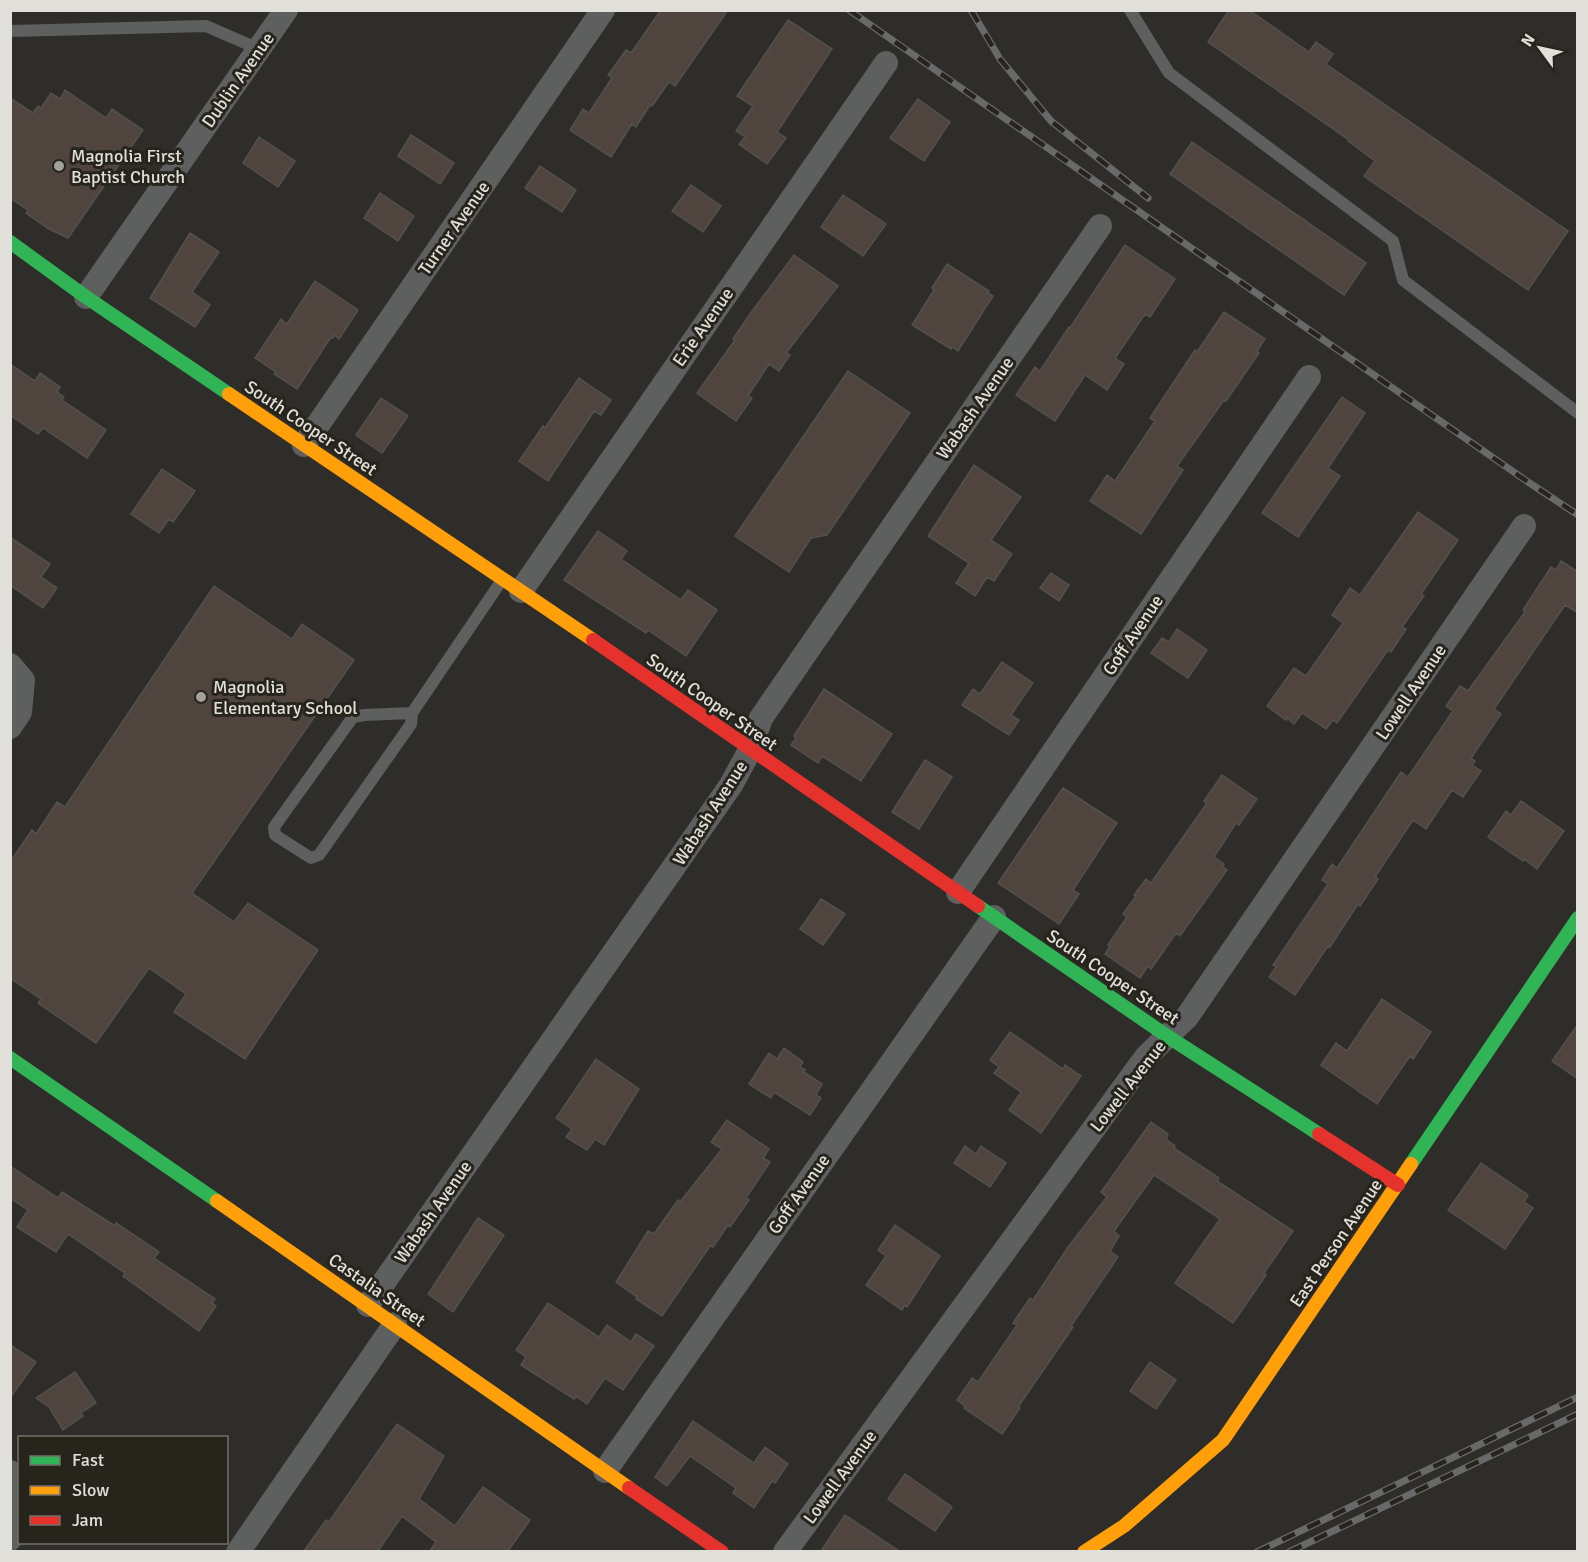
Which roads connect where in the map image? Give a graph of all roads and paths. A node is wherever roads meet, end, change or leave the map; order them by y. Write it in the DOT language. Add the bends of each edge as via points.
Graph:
graph roads {
  1 [pos="286,10"];
  2 [pos="603,10"];
  3 [pos="1130,10"];
  4 [pos="10,31"];
  5 [pos="259,49"];
  6 [pos="886,63"];
  7 [pos="1100,226"];
  8 [pos="10,242"];
  9 [pos="86,297"];
  10 [pos="1309,377"];
  11 [pos="1578,413"];
  12 [pos="304,445"];
  13 [pos="1524,526"];
  14 [pos="512,585"];
  15 [pos="10,665"];
  16 [pos="412,713"];
  17 [pos="10,727"];
  18 [pos="750,750"];
  19 [pos="958,892"];
  20 [pos="994,917"];
  21 [pos="1577,920"];
  22 [pos="1167,1036"];
  23 [pos="10,1058"];
  24 [pos="1398,1185"];
  25 [pos="368,1305"];
  26 [pos="395,1324"];
  27 [pos="605,1472"];
  28 [pos="14,1483"];
  29 [pos="10,1539"];
  30 [pos="238,1551"];
  31 [pos="722,1551"];
  32 [pos="785,1551"];
  33 [pos="1084,1551"];
  1 -- 5 [label="street, Dublin Avenue"];
  2 -- 12 [label="street, Turner Avenue"];
  3 -- 11 [label="lane" via="1169,73 1393,241 1403,280"];
  4 -- 5 [label="lane" via="206,26"];
  5 -- 9 [label="street, Dublin Avenue"];
  6 -- 14 [label="street, Erie Avenue"];
  7 -- 18 [label="street, Wabash Avenue" via="761,718"];
  8 -- 9 [label="street, South Cooper Street"];
  9 -- 12 [label="street, South Cooper Street"];
  10 -- 19 [label="street, Goff Avenue"];
  12 -- 14 [label="street, South Cooper Street"];
  13 -- 22 [label="street, Lowell Avenue" via="1187,1017"];
  14 -- 16 [label="lane"];
  14 -- 18 [label="street, South Cooper Street"];
  15 -- 17 [label="street" via="22,680 20,712"];
  16 -- 16 [label="lane" via="353,717 274,827 275,835 311,858 319,855 411,724"];
  18 -- 19 [label="street, South Cooper Street"];
  18 -- 25 [label="street, Wabash Avenue" via="731,785"];
  19 -- 20 [label="street, South Cooper Street"];
  20 -- 22 [label="street, South Cooper Street"];
  20 -- 27 [label="street, Goff Avenue"];
  21 -- 24 [label="street, East Person Avenue"];
  22 -- 24 [label="street, South Cooper Street"];
  22 -- 32 [label="street, Lowell Avenue" via="1142,1062"];
  23 -- 25 [label="street, Castalia Street"];
  24 -- 33 [label="street, East Person Avenue" via="1223,1440 1124,1526"];
  25 -- 26 [label="street, Castalia Street"];
  26 -- 27 [label="street, Castalia Street"];
  26 -- 30 [label="street"];
  27 -- 31 [label="street, Castalia Street"];
  28 -- 29 [label="street" via="18,1519"];
}
